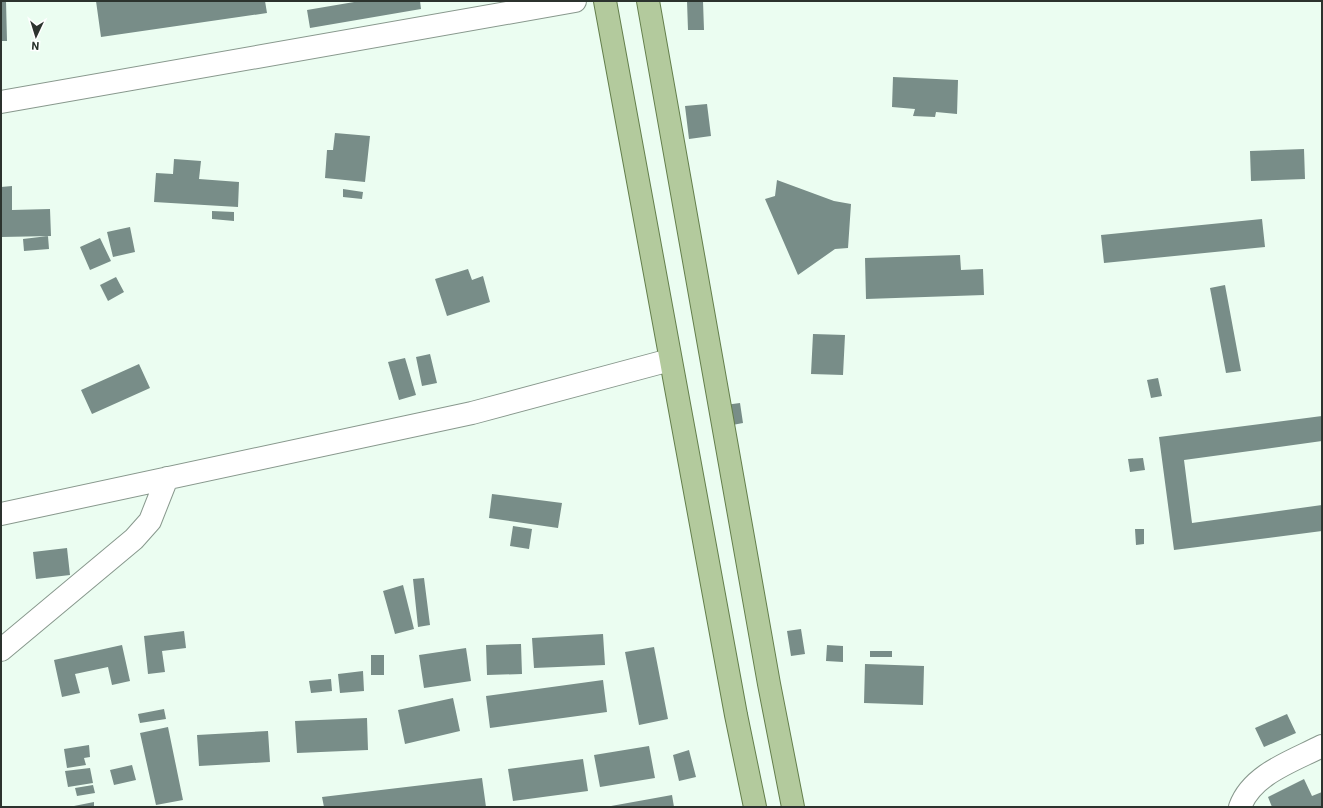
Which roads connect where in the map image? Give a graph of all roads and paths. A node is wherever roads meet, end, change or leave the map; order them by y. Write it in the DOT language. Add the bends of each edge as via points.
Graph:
graph roads {
  1 [pos="575,1"];
  2 [pos="604,1"];
  3 [pos="648,1"];
  4 [pos="1,102"];
  5 [pos="670,360"];
  6 [pos="167,478"];
  7 [pos="1,504"];
  8 [pos="24,509"];
  9 [pos="1,514"];
  10 [pos="1,650"];
  11 [pos="1322,746"];
  12 [pos="755,807"];
  13 [pos="793,807"];
  14 [pos="1240,807"];
  1 -- 4 [label="street"];
  2 -- 5 [label="main road"];
  3 -- 13 [label="main road"];
  5 -- 6 [label="street" via="472,413"];
  5 -- 12 [label="main road"];
  6 -- 8 [label="street"];
  6 -- 10 [label="street" via="150,521 134,539"];
  7 -- 8 [label="street"];
  8 -- 9 [label="street"];
  11 -- 14 [label="street" via="1269,772 1244,794"];
}
